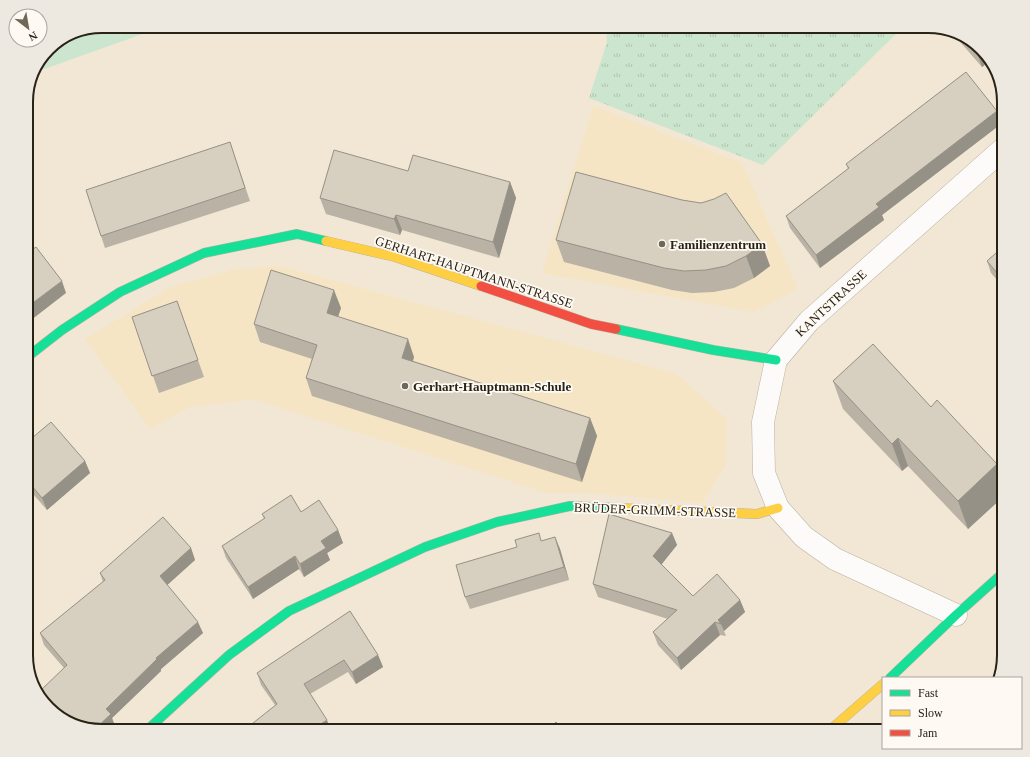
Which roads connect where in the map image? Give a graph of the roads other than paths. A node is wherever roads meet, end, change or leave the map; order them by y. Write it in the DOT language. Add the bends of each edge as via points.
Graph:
graph roads {
  1 [pos="997,154"];
  2 [pos="33,353"];
  3 [pos="776,360"];
  4 [pos="778,508"];
  5 [pos="997,578"];
  6 [pos="956,615"];
  7 [pos="891,677"];
  8 [pos="882,685"];
  9 [pos="154,724"];
  10 [pos="838,724"];
  1 -- 3 [label="street, KANTSTRASSE" via="809,321"];
  2 -- 3 [label="street, GERHART-HAUPTMANN-STRASSE" via="120,292 204,253 297,234 395,257 591,324 714,350"];
  3 -- 4 [label="street, KANTSTRASSE" via="763,422 764,473"];
  4 -- 6 [label="street" via="804,537 835,559"];
  4 -- 9 [label="street, BRÜDER-GRIMM-STRASSE" via="757,514 570,506 497,522 439,542 289,611 229,655"];
  5 -- 6 [label="street"];
  6 -- 7 [label="street"];
  8 -- 10 [label="street"];
}
